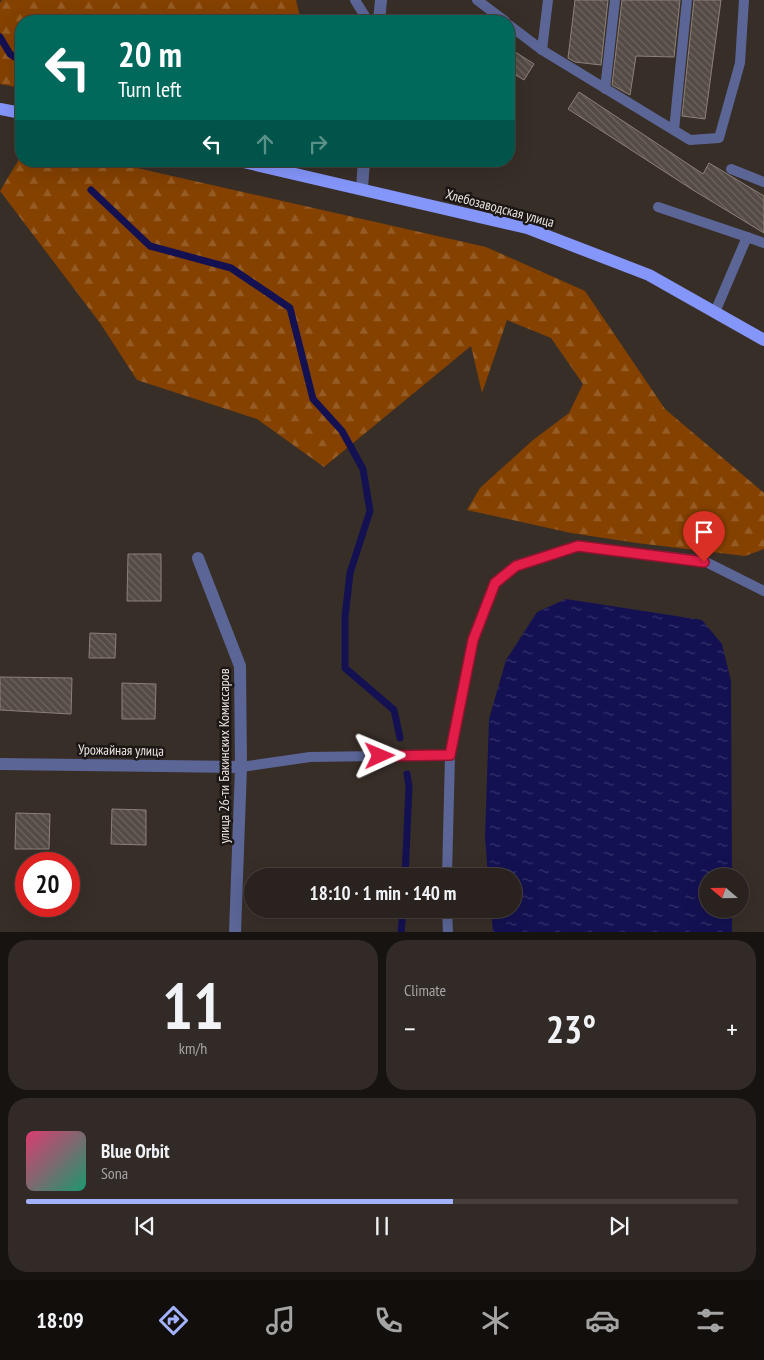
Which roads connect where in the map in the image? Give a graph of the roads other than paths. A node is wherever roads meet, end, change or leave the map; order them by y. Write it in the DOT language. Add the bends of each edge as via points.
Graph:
graph roads {
  1 [pos="355,0"];
  2 [pos="381,0"];
  3 [pos="477,0"];
  4 [pos="548,0"];
  5 [pos="615,0"];
  6 [pos="687,0"];
  7 [pos="744,0"];
  8 [pos="364,15"];
  9 [pos="380,15"];
  10 [pos="496,15"];
  11 [pos="515,29"];
  12 [pos="542,50"];
  13 [pos="605,88"];
  14 [pos="0,108"];
  15 [pos="15,112"];
  16 [pos="674,130"];
  17 [pos="266,167"];
  18 [pos="364,167"];
  19 [pos="731,169"];
  20 [pos="764,182"];
  21 [pos="362,188"];
  22 [pos="658,207"];
  23 [pos="747,237"];
  24 [pos="764,243"];
  25 [pos="715,312"];
  26 [pos="764,340"];
  27 [pos="198,558"];
  28 [pos="764,591"];
  29 [pos="450,755"];
  30 [pos="0,764"];
  31 [pos="241,767"];
  32 [pos="447,868"];
  33 [pos="447,918"];
  34 [pos="235,932"];
  35 [pos="448,932"];
  1 -- 8 [label="lane"];
  2 -- 9 [label="street"];
  3 -- 10 [label="lane"];
  4 -- 12 [label="lane"];
  5 -- 13 [label="lane"];
  6 -- 16 [label="lane"];
  7 -- 16 [label="lane" via="740,64 719,138 690,140"];
  11 -- 12 [label="lane"];
  12 -- 13 [label="lane"];
  13 -- 16 [label="lane"];
  14 -- 15 [label="main road"];
  17 -- 21 [label="main road, Хлебозаводская улица"];
  18 -- 21 [label="street"];
  19 -- 20 [label="lane"];
  21 -- 25 [label="main road, Хлебозаводская улица" via="527,228 649,275"];
  22 -- 23 [label="lane"];
  23 -- 24 [label="lane"];
  23 -- 25 [label="lane"];
  25 -- 26 [label="main road, Хлебозаводская улица"];
  27 -- 31 [label="street, улица 26-ти Бакинских Комиссаров" via="240,666"];
  28 -- 29 [label="lane" via="704,562 578,546 516,566 495,583 473,640"];
  29 -- 31 [label="lane" via="310,757"];
  29 -- 32 [label="lane"];
  30 -- 31 [label="street, Урожайная улица"];
  31 -- 34 [label="street, улица 26-ти Бакинских Комиссаров"];
  33 -- 35 [label="lane"];
}
